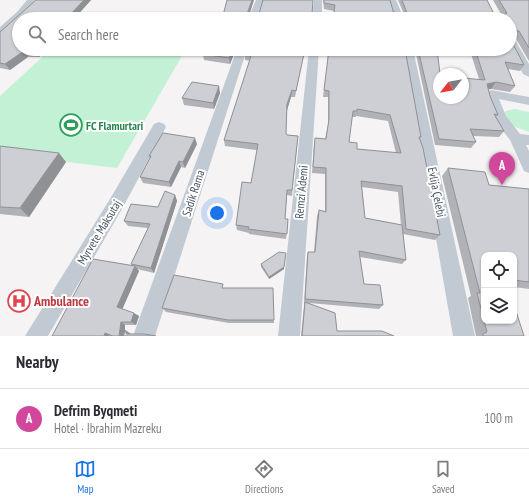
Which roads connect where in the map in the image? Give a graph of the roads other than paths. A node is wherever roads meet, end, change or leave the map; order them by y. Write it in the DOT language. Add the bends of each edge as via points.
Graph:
graph roads {
  1 [pos="31,0"];
  2 [pos="260,0"];
  3 [pos="318,0"];
  4 [pos="392,0"];
  5 [pos="22,12"];
  6 [pos="256,12"];
  7 [pos="317,12"];
  8 [pos="396,12"];
  9 [pos="12,21"];
  10 [pos="0,32"];
  11 [pos="517,53"];
  12 [pos="240,56"];
  13 [pos="313,56"];
  14 [pos="409,56"];
  15 [pos="529,74"];
  16 [pos="529,100"];
  17 [pos="159,127"];
  18 [pos="523,139"];
  19 [pos="529,167"];
  20 [pos="36,336"];
  21 [pos="144,336"];
  22 [pos="289,336"];
  23 [pos="464,336"];
  1 -- 5 [label="street"];
  2 -- 6 [label="street"];
  3 -- 7 [label="street"];
  4 -- 8 [label="street"];
  9 -- 10 [label="street"];
  11 -- 15 [label="street"];
  12 -- 21 [label="street, Sadik Rama"];
  13 -- 22 [label="street, Remzi Ademi"];
  14 -- 23 [label="street, Evlija Çelebi"];
  16 -- 18 [label="street" via="492,94 500,118"];
  17 -- 20 [label="street, Myrvete Maksutaj"];
  18 -- 19 [label="street"];
}
